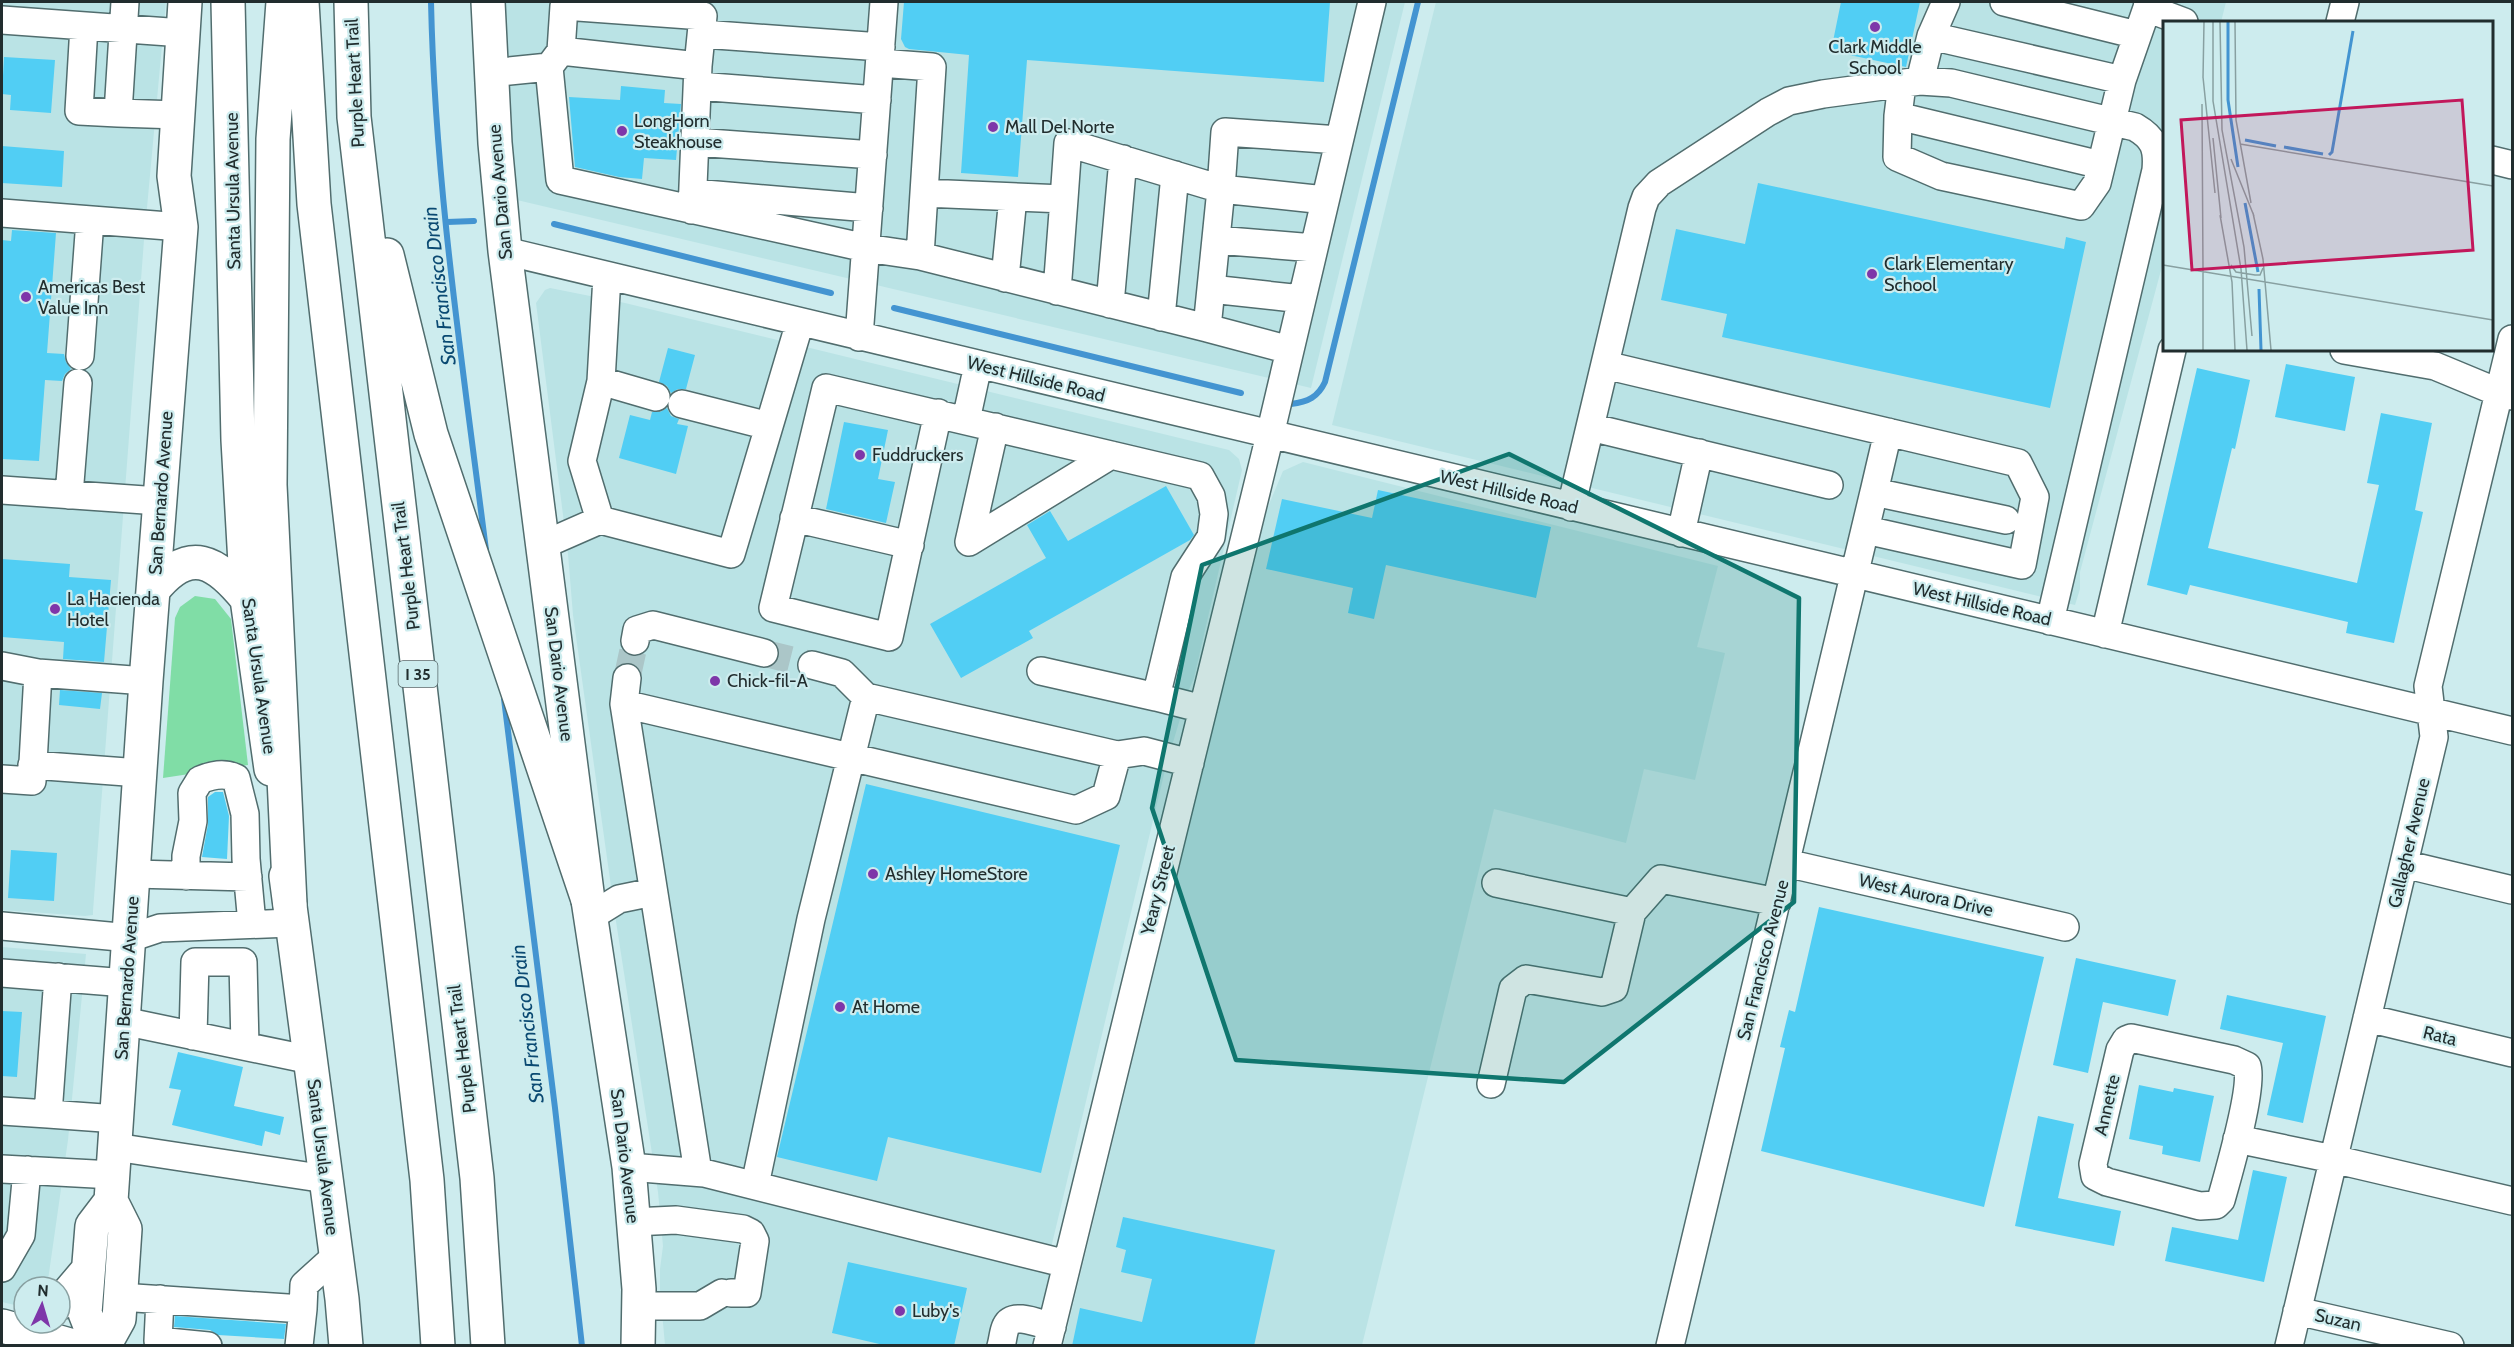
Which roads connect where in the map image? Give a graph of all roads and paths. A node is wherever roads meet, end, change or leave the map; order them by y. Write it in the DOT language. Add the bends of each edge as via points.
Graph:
graph roads {
  1 [pos="124,2"];
  2 [pos="228,2"];
  3 [pos="283,2"];
  4 [pos="302,2"];
  5 [pos="351,2"];
  6 [pos="488,2"];
  7 [pos="884,2"];
  8 [pos="1372,2"];
  9 [pos="1946,2"];
  10 [pos="2004,2"];
  11 [pos="2194,2"];
  12 [pos="2345,2"];
  13 [pos="564,4"];
  14 [pos="2148,5"];
  15 [pos="184,17"];
  16 [pos="2,20"];
  17 [pos="2183,21"];
  18 [pos="2185,21"];
  19 [pos="2340,21"];
  20 [pos="84,26"];
  21 [pos="123,29"];
  22 [pos="702,34"];
  23 [pos="2138,35"];
  24 [pos="1931,36"];
  25 [pos="880,55"];
  26 [pos="555,59"];
  27 [pos="490,73"];
  28 [pos="698,76"];
  29 [pos="2122,81"];
  30 [pos="1911,83"];
  31 [pos="877,100"];
  32 [pos="118,113"];
  33 [pos="178,115"];
  34 [pos="1898,116"];
  35 [pos="354,117"];
  36 [pos="2113,122"];
  37 [pos="2163,126"];
  38 [pos="1340,140"];
  39 [pos="695,142"];
  40 [pos="2158,153"];
  41 [pos="873,155"];
  42 [pos="1123,159"];
  43 [pos="2493,160"];
  44 [pos="2101,165"];
  45 [pos="2512,165"];
  46 [pos="1175,175"];
  47 [pos="1221,189"];
  48 [pos="924,193"];
  49 [pos="1012,197"];
  50 [pos="1064,199"];
  51 [pos="1325,200"];
  52 [pos="693,201"];
  53 [pos="869,208"];
  54 [pos="2,213"];
  55 [pos="90,220"];
  56 [pos="181,226"];
  57 [pos="1216,240"];
  58 [pos="866,248"];
  59 [pos="1314,248"];
  60 [pos="506,251"];
  61 [pos="920,256"];
  62 [pos="607,276"];
  63 [pos="1005,278"];
  64 [pos="1211,289"];
  65 [pos="1057,291"];
  66 [pos="1302,299"];
  67 [pos="1110,304"];
  68 [pos="1161,317"];
  69 [pos="800,322"];
  70 [pos="1207,328"];
  71 [pos="859,336"];
  72 [pos="2512,339"];
  73 [pos="1290,350"];
  74 [pos="2172,351"];
  75 [pos="2350,351"];
  76 [pos="80,356"];
  77 [pos="978,365"];
  78 [pos="1605,365"];
  79 [pos="601,381"];
  80 [pos="78,383"];
  81 [pos="2506,394"];
  82 [pos="656,397"];
  83 [pos="682,404"];
  84 [pos="938,413"];
  85 [pos="966,420"];
  86 [pos="769,426"];
  87 [pos="995,427"];
  88 [pos="1590,427"];
  89 [pos="1888,432"];
  90 [pos="1269,435"];
  91 [pos="1699,453"];
  92 [pos="1111,455"];
  93 [pos="1829,484"];
  94 [pos="2,490"];
  95 [pos="1874,492"];
  96 [pos="69,495"];
  97 [pos="159,501"];
  98 [pos="1571,507"];
  99 [pos="794,518"];
  100 [pos="600,520"];
  101 [pos="2006,520"];
  102 [pos="1866,530"];
  103 [pos="1681,533"];
  104 [pos="910,545"];
  105 [pos="543,546"];
  106 [pos="1854,574"];
  107 [pos="154,589"];
  108 [pos="247,599"];
  109 [pos="2050,621"];
  110 [pos="2105,634"];
  111 [pos="635,641"];
  112 [pos="764,653"];
  113 [pos="812,665"];
  114 [pos="2,666"];
  115 [pos="1041,671"];
  116 [pos="38,673"];
  117 [pos="146,681"];
  118 [pos="866,697"];
  119 [pos="1156,697"];
  120 [pos="1203,709"];
  121 [pos="2432,711"];
  122 [pos="2512,731"];
  123 [pos="851,755"];
  124 [pos="1117,756"];
  125 [pos="1190,763"];
  126 [pos="32,765"];
  127 [pos="140,773"];
  128 [pos="2,779"];
  129 [pos="1786,862"];
  130 [pos="2404,864"];
  131 [pos="134,874"];
  132 [pos="186,876"];
  133 [pos="248,877"];
  134 [pos="1496,883"];
  135 [pos="2512,890"];
  136 [pos="653,892"];
  137 [pos="1777,902"];
  138 [pos="589,909"];
  139 [pos="1632,912"];
  140 [pos="291,913"];
  141 [pos="252,924"];
  142 [pos="2,926"];
  143 [pos="2065,927"];
  144 [pos="129,938"];
  145 [pos="2,973"];
  146 [pos="58,977"];
  147 [pos="126,983"];
  148 [pos="2367,1018"];
  149 [pos="123,1021"];
  150 [pos="193,1036"];
  151 [pos="245,1046"];
  152 [pos="2512,1053"];
  153 [pos="311,1060"];
  154 [pos="1491,1084"];
  155 [pos="2,1111"];
  156 [pos="48,1114"];
  157 [pos="2237,1139"];
  158 [pos="2333,1159"];
  159 [pos="114,1161"];
  160 [pos="629,1167"];
  161 [pos="14,1169"];
  162 [pos="698,1172"];
  163 [pos="326,1179"];
  164 [pos="755,1185"];
  165 [pos="2512,1201"];
  166 [pos="633,1222"];
  167 [pos="336,1256"];
  168 [pos="5,1258"];
  169 [pos="89,1258"];
  170 [pos="1067,1264"];
  171 [pos="72,1284"];
  172 [pos="120,1297"];
  173 [pos="160,1299"];
  174 [pos="342,1299"];
  175 [pos="639,1306"];
  176 [pos="303,1309"];
  177 [pos="2297,1311"];
  178 [pos="2,1324"];
  179 [pos="1049,1336"];
  180 [pos="73,1346"];
  181 [pos="98,1346"];
  182 [pos="104,1346"];
  183 [pos="208,1346"];
  184 [pos="299,1346"];
  185 [pos="346,1346"];
  186 [pos="359,1346"];
  187 [pos="438,1346"];
  188 [pos="488,1346"];
  189 [pos="638,1346"];
  190 [pos="1001,1346"];
  191 [pos="1670,1346"];
  192 [pos="2289,1346"];
  193 [pos="2450,1346"];
  1 -- 21 [label="street"];
  2 -- 108 [label="main road, Santa Ursula Avenue" via="238,440"];
  3 -- 140 [label="main road" via="273,139 270,485"];
  4 -- 187 [label="main road" via="314,204 426,1180"];
  5 -- 35 [label="main road, Purple Heart Trail / I 35"];
  6 -- 27 [label="main road, San Dario Avenue"];
  7 -- 25 [label="street"];
  8 -- 38 [label="street, Yeary Street"];
  9 -- 24 [label="street"];
  10 -- 23 [label="street"];
  11 -- 18 [label="street"];
  12 -- 19 [label="street"];
  13 -- 22 [label="street" via="703,16"];
  13 -- 26 [label="street"];
  14 -- 17 [label="street"];
  14 -- 23 [label="street"];
  15 -- 21 [label="street"];
  15 -- 33 [label="main road, San Bernardo Avenue"];
  16 -- 20 [label="street"];
  20 -- 21 [label="street"];
  20 -- 32 [label="street" via="79,111"];
  21 -- 32 [label="street"];
  22 -- 25 [label="street"];
  22 -- 28 [label="street"];
  23 -- 29 [label="street"];
  24 -- 29 [label="street"];
  24 -- 30 [label="street"];
  25 -- 31 [label="street"];
  25 -- 48 [label="street" via="932,67"];
  26 -- 27 [label="street"];
  26 -- 28 [label="street"];
  26 -- 52 [label="street" via="560,180"];
  27 -- 60 [label="main road, San Dario Avenue"];
  28 -- 31 [label="street"];
  28 -- 39 [label="street"];
  29 -- 36 [label="street"];
  30 -- 34 [label="street"];
  30 -- 36 [label="street" via="1951,83"];
  30 -- 78 [label="street" via="1789,101 1659,183 1642,208"];
  31 -- 41 [label="street"];
  32 -- 33 [label="street"];
  33 -- 56 [label="main road, San Bernardo Avenue" via="174,176"];
  34 -- 44 [label="street"];
  34 -- 44 [label="street" via="1897,157 1941,176 2081,206 2097,183"];
  35 -- 138 [label="main road" via="431,434"];
  35 -- 188 [label="main road, Purple Heart Trail / I 35" via="477,1178"];
  36 -- 40 [label="street" via="2148,135"];
  36 -- 44 [label="street"];
  37 -- 40 [label="street"];
  38 -- 47 [label="street" via="1225,132"];
  38 -- 51 [label="street, Yeary Street"];
  39 -- 41 [label="street"];
  39 -- 52 [label="street"];
  40 -- 109 [label="street"];
  41 -- 53 [label="street"];
  42 -- 46 [label="street"];
  42 -- 50 [label="street" via="1068,143"];
  42 -- 67 [label="street"];
  43 -- 45 [label="street"];
  46 -- 47 [label="street"];
  46 -- 68 [label="street"];
  47 -- 51 [label="street"];
  47 -- 57 [label="street"];
  48 -- 49 [label="street"];
  48 -- 61 [label="street"];
  49 -- 50 [label="street"];
  49 -- 63 [label="street"];
  50 -- 65 [label="street"];
  51 -- 59 [label="street, Yeary Street"];
  52 -- 53 [label="street"];
  52 -- 58 [label="street"];
  53 -- 58 [label="street"];
  54 -- 55 [label="street"];
  55 -- 56 [label="street"];
  55 -- 76 [label="street"];
  56 -- 97 [label="main road, San Bernardo Avenue"];
  57 -- 59 [label="street"];
  57 -- 64 [label="street"];
  58 -- 61 [label="street"];
  58 -- 71 [label="street"];
  59 -- 66 [label="street, Yeary Street"];
  60 -- 62 [label="street, West Hillside Road"];
  60 -- 105 [label="main road, San Dario Avenue"];
  61 -- 63 [label="street"];
  62 -- 69 [label="street, West Hillside Road"];
  62 -- 79 [label="street"];
  63 -- 65 [label="street"];
  64 -- 66 [label="street"];
  64 -- 70 [label="street"];
  65 -- 67 [label="street"];
  66 -- 73 [label="street, Yeary Street"];
  67 -- 68 [label="street"];
  68 -- 70 [label="street"];
  69 -- 71 [label="street, West Hillside Road"];
  69 -- 86 [label="street"];
  70 -- 73 [label="street"];
  71 -- 77 [label="street, West Hillside Road"];
  72 -- 81 [label="street, Gallagher Avenue"];
  73 -- 90 [label="street, Yeary Street"];
  74 -- 110 [label="street"];
  75 -- 81 [label="street" via="2435,366"];
  77 -- 85 [label="street"];
  77 -- 90 [label="street, West Hillside Road"];
  78 -- 88 [label="street"];
  78 -- 89 [label="street"];
  79 -- 82 [label="street"];
  79 -- 100 [label="street" via="582,461"];
  80 -- 96 [label="street"];
  81 -- 121 [label="street, Gallagher Avenue" via="2428,686"];
  83 -- 86 [label="street"];
  84 -- 85 [label="street"];
  84 -- 99 [label="street" via="826,388"];
  84 -- 104 [label="street"];
  85 -- 87 [label="street"];
  86 -- 100 [label="street" via="731,554"];
  87 -- 92 [label="street"];
  87 -- 92 [label="street" via="969,542"];
  88 -- 91 [label="street"];
  88 -- 98 [label="street"];
  89 -- 95 [label="street, San Francisco Avenue"];
  89 -- 102 [label="street" via="2018,463 2035,497 2022,566"];
  90 -- 98 [label="street, West Hillside Road"];
  90 -- 120 [label="street, Yeary Street"];
  91 -- 93 [label="street"];
  91 -- 103 [label="street"];
  92 -- 119 [label="street" via="1200,476 1211,496 1211,537 1185,577"];
  94 -- 96 [label="street"];
  95 -- 101 [label="street"];
  95 -- 102 [label="street, San Francisco Avenue"];
  96 -- 97 [label="street"];
  97 -- 107 [label="main road, San Bernardo Avenue"];
  98 -- 103 [label="street, West Hillside Road"];
  99 -- 104 [label="street"];
  99 -- 104 [label="street" via="772,608 889,638"];
  100 -- 105 [label="street"];
  102 -- 106 [label="street, San Francisco Avenue"];
  103 -- 106 [label="street, West Hillside Road"];
  105 -- 138 [label="main road, San Dario Avenue"];
  106 -- 109 [label="street, West Hillside Road"];
  106 -- 129 [label="street, San Francisco Avenue"];
  107 -- 108 [label="main road" via="166,574 182,564 197,562 211,565 230,578"];
  107 -- 117 [label="main road, San Bernardo Avenue"];
  108 -- 140 [label="main road, Santa Ursula Avenue"];
  109 -- 110 [label="street, West Hillside Road"];
  110 -- 121 [label="street, West Hillside Road"];
  111 -- 112 [label="street" via="637,630 653,624"];
  113 -- 118 [label="street" via="842,673"];
  114 -- 116 [label="street"];
  115 -- 119 [label="street"];
  116 -- 117 [label="street"];
  116 -- 126 [label="street"];
  117 -- 127 [label="main road, San Bernardo Avenue"];
  118 -- 123 [label="street"];
  118 -- 124 [label="street"];
  119 -- 120 [label="street"];
  120 -- 125 [label="street, Yeary Street"];
  121 -- 122 [label="street, West Hillside Road"];
  121 -- 130 [label="street, Gallagher Avenue" via="2434,737"];
  123 -- 124 [label="street" via="1076,810 1106,796"];
  123 -- 136 [label="street" via="626,691"];
  123 -- 164 [label="street" via="811,919"];
  124 -- 125 [label="street" via="1144,751"];
  125 -- 170 [label="street, Yeary Street"];
  126 -- 127 [label="street"];
  126 -- 128 [label="street" via="32,781"];
  127 -- 131 [label="main road, San Bernardo Avenue"];
  129 -- 137 [label="street, San Francisco Avenue"];
  129 -- 143 [label="street, West Aurora Drive"];
  130 -- 135 [label="street"];
  130 -- 148 [label="street, Gallagher Avenue"];
  131 -- 132 [label="street"];
  131 -- 144 [label="main road, San Bernardo Avenue"];
  132 -- 133 [label="street"];
  132 -- 133 [label="street" via="192,793 200,780 222,775 236,778 241,794"];
  133 -- 141 [label="street"];
  134 -- 139 [label="street"];
  136 -- 138 [label="street"];
  136 -- 162 [label="street"];
  137 -- 139 [label="street" via="1661,879"];
  137 -- 191 [label="street, San Francisco Avenue"];
  138 -- 160 [label="main road, San Dario Avenue"];
  139 -- 154 [label="street" via="1614,988 1602,992 1526,979 1513,989"];
  140 -- 141 [label="street"];
  140 -- 153 [label="main road, Santa Ursula Avenue"];
  141 -- 144 [label="street" via="160,928"];
  142 -- 144 [label="street"];
  144 -- 147 [label="main road, San Bernardo Avenue"];
  145 -- 146 [label="street"];
  146 -- 147 [label="street"];
  146 -- 156 [label="street"];
  147 -- 149 [label="main road, San Bernardo Avenue"];
  148 -- 152 [label="street, Rata"];
  148 -- 158 [label="street, Gallagher Avenue"];
  149 -- 150 [label="street"];
  149 -- 159 [label="main road, San Bernardo Avenue"];
  150 -- 151 [label="street"];
  150 -- 151 [label="street" via="195,962 243,962"];
  151 -- 153 [label="street"];
  153 -- 163 [label="main road, Santa Ursula Avenue"];
  155 -- 156 [label="street"];
  156 -- 159 [label="street"];
  157 -- 157 [label="street, Annette" via="2221,1200 2216,1205 2200,1206 2095,1176 2093,1164 2120,1050 2126,1040 2139,1039 2247,1066"];
  157 -- 158 [label="street"];
  158 -- 165 [label="street"];
  158 -- 177 [label="street, Gallagher Avenue"];
  159 -- 161 [label="street"];
  159 -- 163 [label="street"];
  159 -- 169 [label="main road" via="92,1226"];
  159 -- 172 [label="main road" via="125,1228"];
  160 -- 162 [label="street"];
  160 -- 166 [label="main road, San Dario Avenue"];
  161 -- 168 [label="street" via="21,1235"];
  162 -- 164 [label="street"];
  163 -- 167 [label="main road, Santa Ursula Avenue"];
  164 -- 170 [label="street"];
  166 -- 175 [label="main road, San Dario Avenue"];
  166 -- 175 [label="street" via="676,1220 742,1229 751,1233 755,1241 725,1296"];
  167 -- 174 [label="main road, Santa Ursula Avenue"];
  167 -- 176 [label="street" via="304,1285"];
  169 -- 171 [label="main road"];
  169 -- 172 [label="main road" via="100,1285 107,1293"];
  169 -- 181 [label="main road" via="85,1313"];
  170 -- 179 [label="street, Yeary Street"];
  172 -- 173 [label="street"];
  172 -- 182 [label="main road" via="119,1319"];
  173 -- 176 [label="street"];
  173 -- 183 [label="street" via="158,1341"];
  174 -- 185 [label="main road, Santa Ursula Avenue"];
  174 -- 186 [label="main road"];
  175 -- 189 [label="main road, San Dario Avenue"];
  176 -- 184 [label="street"];
  177 -- 192 [label="street, Gallagher Avenue"];
  177 -- 193 [label="street, Suzan"];
  178 -- 180 [label="main road"];
  179 -- 190 [label="street" via="1019,1318 1006,1325"];
}
